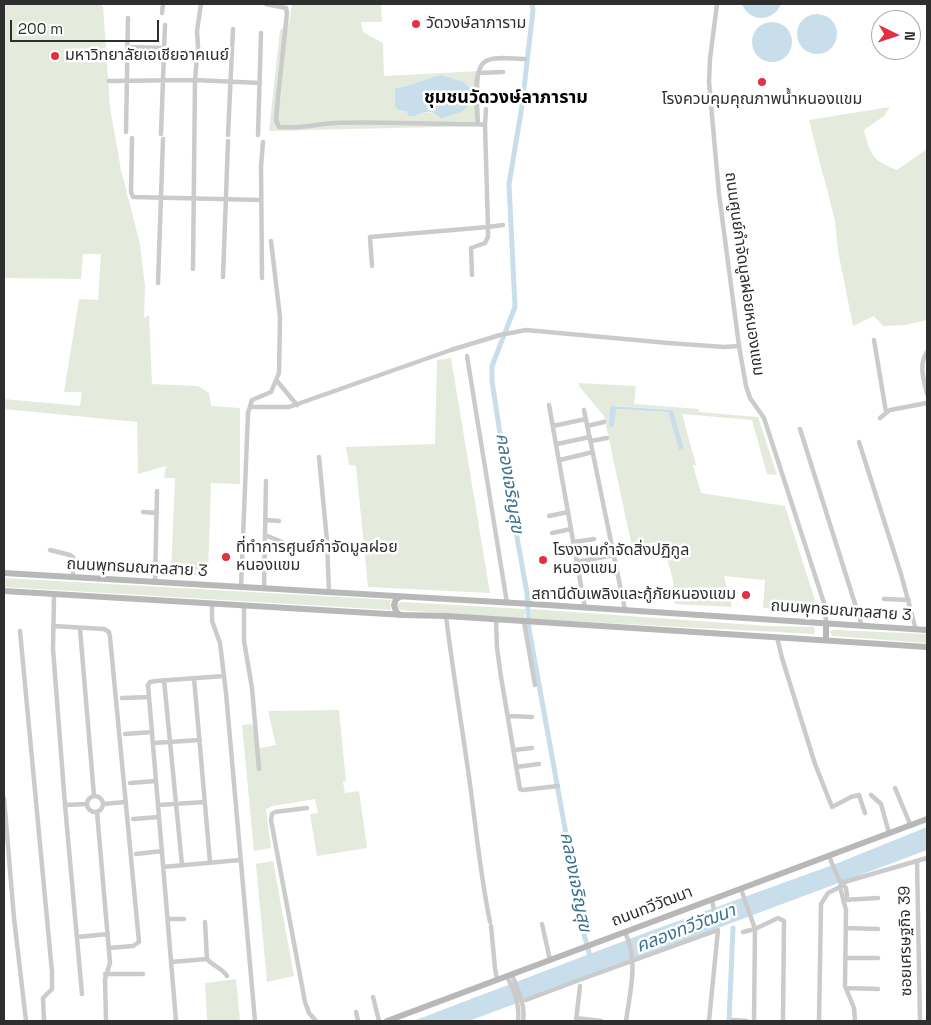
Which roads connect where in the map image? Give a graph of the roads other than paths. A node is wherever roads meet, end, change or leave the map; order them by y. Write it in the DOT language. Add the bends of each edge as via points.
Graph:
graph roads {
  1 [pos="163,4"];
  2 [pos="201,4"];
  3 [pos="266,4"];
  4 [pos="717,4"];
  5 [pos="162,13"];
  6 [pos="128,18"];
  7 [pos="165,25"];
  8 [pos="233,29"];
  9 [pos="261,33"];
  10 [pos="127,47"];
  11 [pos="164,48"];
  12 [pos="525,59"];
  13 [pos="478,72"];
  14 [pos="503,72"];
  15 [pos="127,80"];
  16 [pos="195,80"];
  17 [pos="109,81"];
  18 [pos="163,81"];
  19 [pos="230,83"];
  20 [pos="260,83"];
  21 [pos="486,109"];
  22 [pos="478,124"];
  23 [pos="485,125"];
  24 [pos="126,132"];
  25 [pos="228,135"];
  26 [pos="258,135"];
  27 [pos="132,138"];
  28 [pos="228,142"];
  29 [pos="263,142"];
  30 [pos="161,198"];
  31 [pos="194,199"];
  32 [pos="226,199"];
  33 [pos="261,200"];
  34 [pos="503,225"];
  35 [pos="488,227"];
  36 [pos="271,240"];
  37 [pos="372,266"];
  38 [pos="193,270"];
  39 [pos="472,275"];
  40 [pos="223,277"];
  41 [pos="262,278"];
  42 [pos="158,283"];
  43 [pos="874,340"];
  44 [pos="739,346"];
  45 [pos="927,352"];
  46 [pos="467,356"];
  47 [pos="277,380"];
  48 [pos="927,394"];
  49 [pos="927,403"];
  50 [pos="297,404"];
  51 [pos="250,406"];
  52 [pos="549,406"];
  53 [pos="584,410"];
  54 [pos="886,412"];
  55 [pos="880,418"];
  56 [pos="586,419"];
  57 [pos="604,422"];
  58 [pos="553,426"];
  59 [pos="588,426"];
  60 [pos="800,429"];
  61 [pos="608,438"];
  62 [pos="590,439"];
  63 [pos="859,442"];
  64 [pos="557,444"];
  65 [pos="593,452"];
  66 [pos="319,457"];
  67 [pos="560,460"];
  68 [pos="266,481"];
  69 [pos="157,490"];
  70 [pos="143,512"];
  71 [pos="568,512"];
  72 [pos="157,513"];
  73 [pos="549,516"];
  74 [pos="265,520"];
  75 [pos="279,521"];
  76 [pos="571,529"];
  77 [pos="552,533"];
  78 [pos="265,535"];
  79 [pos="594,539"];
  80 [pos="574,542"];
  81 [pos="287,544"];
  82 [pos="50,550"];
  83 [pos="614,555"];
  84 [pos="577,562"];
  85 [pos="4,573"];
  86 [pos="73,578"];
  87 [pos="156,583"];
  88 [pos="241,588"];
  89 [pos="264,589"];
  90 [pos="4,591"];
  91 [pos="329,593"];
  92 [pos="54,595"];
  93 [pos="401,597"];
  94 [pos="884,599"];
  95 [pos="909,600"];
  96 [pos="507,603"];
  97 [pos="212,604"];
  98 [pos="244,606"];
  99 [pos="585,608"];
  100 [pos="625,610"];
  101 [pos="400,615"];
  102 [pos="446,616"];
  103 [pos="496,619"];
  104 [pos="527,622"];
  105 [pos="826,624"];
  106 [pos="53,626"];
  107 [pos="862,626"];
  108 [pos="80,629"];
  109 [pos="916,630"];
  110 [pos="927,630"];
  111 [pos="20,631"];
  112 [pos="777,637"];
  113 [pos="826,640"];
  114 [pos="927,647"];
  115 [pos="224,676"];
  116 [pos="194,678"];
  117 [pos="164,680"];
  118 [pos="535,685"];
  119 [pos="149,697"];
  120 [pos="122,698"];
  121 [pos="509,716"];
  122 [pos="532,718"];
  123 [pos="152,732"];
  124 [pos="125,734"];
  125 [pos="200,740"];
  126 [pos="169,741"];
  127 [pos="153,743"];
  128 [pos="532,748"];
  129 [pos="514,750"];
  130 [pos="539,764"];
  131 [pos="516,767"];
  132 [pos="259,769"];
  133 [pos="156,780"];
  134 [pos="130,783"];
  135 [pos="556,786"];
  136 [pos="896,788"];
  137 [pos="871,794"];
  138 [pos="94,796"];
  139 [pos="4,798"];
  140 [pos="126,802"];
  141 [pos="205,802"];
  142 [pos="86,804"];
  143 [pos="103,804"];
  144 [pos="175,804"];
  145 [pos="65,805"];
  146 [pos="158,805"];
  147 [pos="307,808"];
  148 [pos="97,812"];
  149 [pos="866,813"];
  150 [pos="159,817"];
  151 [pos="133,819"];
  152 [pos="927,819"];
  153 [pos="910,824"];
  154 [pos="889,833"];
  155 [pos="162,851"];
  156 [pos="136,854"];
  157 [pos="829,856"];
  158 [pos="927,858"];
  159 [pos="240,860"];
  160 [pos="917,861"];
  161 [pos="210,862"];
  162 [pos="182,865"];
  163 [pos="163,867"];
  164 [pos="840,884"];
  165 [pos="741,889"];
  166 [pos="878,898"];
  167 [pos="712,900"];
  168 [pos="844,900"];
  169 [pos="714,910"];
  170 [pos="168,919"];
  171 [pos="184,919"];
  172 [pos="205,922"];
  173 [pos="542,924"];
  174 [pos="846,928"];
  175 [pos="756,929"];
  176 [pos="878,929"];
  177 [pos="625,932"];
  178 [pos="743,932"];
  179 [pos="108,934"];
  180 [pos="78,937"];
  181 [pos="109,948"];
  182 [pos="846,958"];
  183 [pos="878,958"];
  184 [pos="207,959"];
  185 [pos="550,960"];
  186 [pos="633,960"];
  187 [pos="171,962"];
  188 [pos="106,974"];
  189 [pos="143,974"];
  190 [pos="510,975"];
  191 [pos="227,976"];
  192 [pos="497,980"];
  193 [pos="580,986"];
  194 [pos="846,988"];
  195 [pos="878,988"];
  196 [pos="82,994"];
  197 [pos="372,997"];
  198 [pos="522,1001"];
  199 [pos="356,1012"];
  200 [pos="576,1020"];
  201 [pos="734,1020"];
  202 [pos="26,1021"];
  203 [pos="44,1021"];
  204 [pos="106,1021"];
  205 [pos="176,1021"];
  206 [pos="255,1021"];
  207 [pos="316,1021"];
  208 [pos="358,1021"];
  209 [pos="380,1021"];
  210 [pos="387,1021"];
  211 [pos="518,1021"];
  212 [pos="523,1021"];
  213 [pos="601,1021"];
  214 [pos="626,1021"];
  215 [pos="709,1021"];
  216 [pos="747,1021"];
  217 [pos="754,1021"];
  218 [pos="783,1021"];
  219 [pos="819,1021"];
  220 [pos="855,1021"];
  221 [pos="920,1021"];
  1 -- 5 [label="street"];
  2 -- 16 [label="street"];
  3 -- 22 [label="street" via="286,8 287,13 276,120 279,127 336,123"];
  4 -- 44 [label="street, ถนนศูนย์กำจัดมูลฝอยหนองแขม" via="709,82 719,194"];
  6 -- 10 [label="street"];
  7 -- 11 [label="street"];
  8 -- 19 [label="street"];
  9 -- 20 [label="street"];
  10 -- 11 [label="street"];
  10 -- 15 [label="street"];
  11 -- 18 [label="street"];
  12 -- 13 [label="street" via="491,59 481,65"];
  13 -- 14 [label="street"];
  13 -- 22 [label="street"];
  15 -- 17 [label="street"];
  15 -- 18 [label="street"];
  15 -- 24 [label="street"];
  16 -- 18 [label="street"];
  16 -- 19 [label="street"];
  16 -- 31 [label="street"];
  18 -- 30 [label="street"];
  19 -- 20 [label="street"];
  19 -- 25 [label="street"];
  20 -- 26 [label="street"];
  21 -- 23 [label="street"];
  22 -- 23 [label="street"];
  23 -- 35 [label="street"];
  27 -- 30 [label="street" via="131,196"];
  28 -- 32 [label="street"];
  29 -- 33 [label="street"];
  30 -- 31 [label="street"];
  30 -- 42 [label="street"];
  31 -- 32 [label="street"];
  31 -- 38 [label="street"];
  32 -- 33 [label="street"];
  32 -- 40 [label="street"];
  33 -- 41 [label="street"];
  34 -- 35 [label="street"];
  35 -- 37 [label="street" via="370,237"];
  35 -- 39 [label="street" via="485,243 471,248"];
  36 -- 47 [label="street" via="280,317"];
  43 -- 54 [label="street"];
  44 -- 50 [label="street" via="526,330 452,350"];
  44 -- 105 [label="street, ถนนศูนย์กำจัดมูลฝอยหนองแขม" via="748,393 764,418 825,606"];
  45 -- 48 [label="street" via="922,362"];
  46 -- 96 [label="street"];
  47 -- 50 [label="street"];
  47 -- 51 [label="street" via="271,392 252,400"];
  49 -- 54 [label="street"];
  50 -- 51 [label="street" via="280,408"];
  51 -- 88 [label="street"];
  52 -- 58 [label="street"];
  53 -- 56 [label="street"];
  54 -- 55 [label="street"];
  56 -- 58 [label="street"];
  56 -- 59 [label="street"];
  57 -- 59 [label="street"];
  58 -- 64 [label="street"];
  59 -- 62 [label="street"];
  60 -- 107 [label="street"];
  61 -- 62 [label="street"];
  62 -- 64 [label="street"];
  62 -- 65 [label="street"];
  63 -- 95 [label="street"];
  64 -- 67 [label="street"];
  65 -- 67 [label="street"];
  65 -- 83 [label="street"];
  66 -- 91 [label="street"];
  67 -- 71 [label="street"];
  68 -- 74 [label="street"];
  69 -- 72 [label="street"];
  70 -- 72 [label="street"];
  71 -- 73 [label="street"];
  71 -- 76 [label="street"];
  72 -- 87 [label="street"];
  74 -- 75 [label="street"];
  74 -- 78 [label="street"];
  76 -- 77 [label="street"];
  76 -- 80 [label="street"];
  78 -- 81 [label="street"];
  78 -- 89 [label="street"];
  79 -- 80 [label="street"];
  80 -- 84 [label="street"];
  82 -- 86 [label="street" via="73,557"];
  83 -- 84 [label="street"];
  83 -- 100 [label="street"];
  84 -- 99 [label="street"];
  85 -- 86 [label="main road, ถนนพุทธมณฑลสาย 3"];
  86 -- 87 [label="main road, ถนนพุทธมณฑลสาย 3"];
  87 -- 88 [label="main road, ถนนพุทธมณฑลสาย 3"];
  88 -- 89 [label="main road, ถนนพุทธมณฑลสาย 3"];
  89 -- 91 [label="main road, ถนนพุทธมณฑลสาย 3"];
  90 -- 92 [label="main road, ถนนพุทธมณฑลสาย 3"];
  91 -- 93 [label="main road, ถนนพุทธมณฑลสาย 3"];
  92 -- 97 [label="main road, ถนนพุทธมณฑลสาย 3"];
  92 -- 106 [label="street"];
  93 -- 96 [label="main road, ถนนพุทธมณฑลสาย 3"];
  93 -- 101 [label="main road" via="394,605"];
  94 -- 95 [label="street"];
  95 -- 109 [label="street"];
  96 -- 99 [label="main road, ถนนพุทธมณฑลสาย 3"];
  97 -- 98 [label="main road, ถนนพุทธมณฑลสาย 3"];
  97 -- 115 [label="street" via="212,621 220,643"];
  98 -- 101 [label="main road, ถนนพุทธมณฑลสาย 3"];
  98 -- 132 [label="street" via="243,629"];
  99 -- 100 [label="main road, ถนนพุทธมณฑลสาย 3"];
  100 -- 105 [label="main road, ถนนพุทธมณฑลสาย 3"];
  101 -- 102 [label="main road, ถนนพุทธมณฑลสาย 3"];
  102 -- 103 [label="main road, ถนนพุทธมณฑลสาย 3"];
  102 -- 192 [label="street"];
  103 -- 104 [label="main road, ถนนพุทธมณฑลสาย 3"];
  103 -- 121 [label="street" via="497,648"];
  104 -- 112 [label="main road, ถนนพุทธมณฑลสาย 3"];
  104 -- 118 [label="street"];
  105 -- 107 [label="main road, ถนนพุทธมณฑลสาย 3"];
  105 -- 113 [label="main road"];
  106 -- 108 [label="street"];
  106 -- 145 [label="street"];
  107 -- 109 [label="main road, ถนนพุทธมณฑลสาย 3"];
  108 -- 138 [label="street"];
  108 -- 140 [label="street" via="109,632"];
  109 -- 110 [label="main road, ถนนพุทธมณฑลสาย 3"];
  111 -- 203 [label="street" via="52,972 52,990 43,998"];
  112 -- 113 [label="main road, ถนนพุทธมณฑลสาย 3"];
  112 -- 149 [label="street" via="815,764 832,807 858,795"];
  113 -- 114 [label="main road, ถนนพุทธมณฑลสาย 3"];
  115 -- 116 [label="street"];
  115 -- 159 [label="street"];
  116 -- 117 [label="street"];
  116 -- 125 [label="street"];
  117 -- 119 [label="street" via="150,682"];
  117 -- 126 [label="street"];
  119 -- 120 [label="street"];
  119 -- 123 [label="street"];
  121 -- 122 [label="street"];
  121 -- 129 [label="street"];
  123 -- 124 [label="street"];
  123 -- 127 [label="street"];
  125 -- 126 [label="street"];
  125 -- 141 [label="street"];
  126 -- 127 [label="street"];
  126 -- 144 [label="street"];
  127 -- 133 [label="street"];
  128 -- 129 [label="street"];
  129 -- 131 [label="street"];
  130 -- 131 [label="street"];
  131 -- 135 [label="street" via="521,790"];
  133 -- 134 [label="street"];
  133 -- 146 [label="street"];
  136 -- 153 [label="street"];
  137 -- 154 [label="street" via="881,804"];
  138 -- 142 [label="street"];
  138 -- 143 [label="street"];
  139 -- 202 [label="street"];
  140 -- 143 [label="street"];
  140 -- 181 [label="street" via="139,942 133,946"];
  141 -- 144 [label="street"];
  141 -- 161 [label="street"];
  142 -- 145 [label="street"];
  142 -- 148 [label="street" via="88,810"];
  143 -- 148 [label="street"];
  144 -- 146 [label="street"];
  144 -- 162 [label="street"];
  145 -- 180 [label="street"];
  146 -- 150 [label="street"];
  147 -- 207 [label="street" via="275,812 271,820 303,993 309,1013"];
  148 -- 179 [label="street"];
  150 -- 151 [label="street"];
  150 -- 155 [label="street"];
  152 -- 153 [label="main road, ถนนทวีวัฒนา"];
  153 -- 154 [label="main road, ถนนทวีวัฒนา"];
  154 -- 157 [label="main road, ถนนทวีวัฒนา"];
  155 -- 156 [label="street"];
  155 -- 163 [label="street"];
  157 -- 164 [label="street"];
  157 -- 165 [label="main road, ถนนทวีวัฒนา"];
  158 -- 160 [label="street"];
  159 -- 161 [label="street"];
  159 -- 206 [label="street"];
  160 -- 164 [label="street"];
  160 -- 221 [label="street, ซอยเศรษฐกิจ 39"];
  161 -- 162 [label="street"];
  162 -- 163 [label="street"];
  163 -- 170 [label="street"];
  164 -- 168 [label="street"];
  164 -- 219 [label="street" via="828,893 822,904"];
  165 -- 167 [label="main road, ถนนทวีวัฒนา"];
  165 -- 175 [label="street"];
  166 -- 168 [label="street"];
  167 -- 169 [label="street"];
  167 -- 177 [label="main road, ถนนทวีวัฒนา"];
  168 -- 174 [label="street"];
  170 -- 171 [label="street"];
  170 -- 187 [label="street"];
  172 -- 184 [label="street"];
  173 -- 185 [label="street"];
  174 -- 176 [label="street"];
  174 -- 182 [label="street"];
  175 -- 178 [label="street"];
  175 -- 217 [label="street"];
  175 -- 218 [label="street" via="778,918 784,921"];
  177 -- 185 [label="main road, ถนนทวีวัฒนา"];
  177 -- 186 [label="street"];
  179 -- 180 [label="street"];
  179 -- 181 [label="street"];
  180 -- 196 [label="street"];
  181 -- 188 [label="street" via="110,963"];
  182 -- 183 [label="street"];
  182 -- 194 [label="street"];
  184 -- 187 [label="street"];
  184 -- 191 [label="street"];
  185 -- 190 [label="main road, ถนนทวีวัฒนา"];
  186 -- 198 [label="street"];
  186 -- 214 [label="street"];
  186 -- 215 [label="street" via="718,930"];
  187 -- 205 [label="street"];
  188 -- 189 [label="street"];
  188 -- 204 [label="street"];
  190 -- 192 [label="main road, ถนนทวีวัฒนา"];
  190 -- 198 [label="street"];
  192 -- 210 [label="main road, ถนนทวีวัฒนา"];
  193 -- 200 [label="street"];
  194 -- 195 [label="street"];
  194 -- 220 [label="street"];
  197 -- 209 [label="street"];
  198 -- 211 [label="street"];
  198 -- 212 [label="street"];
  199 -- 208 [label="street"];
  200 -- 213 [label="street"];
  201 -- 216 [label="street"];
}
